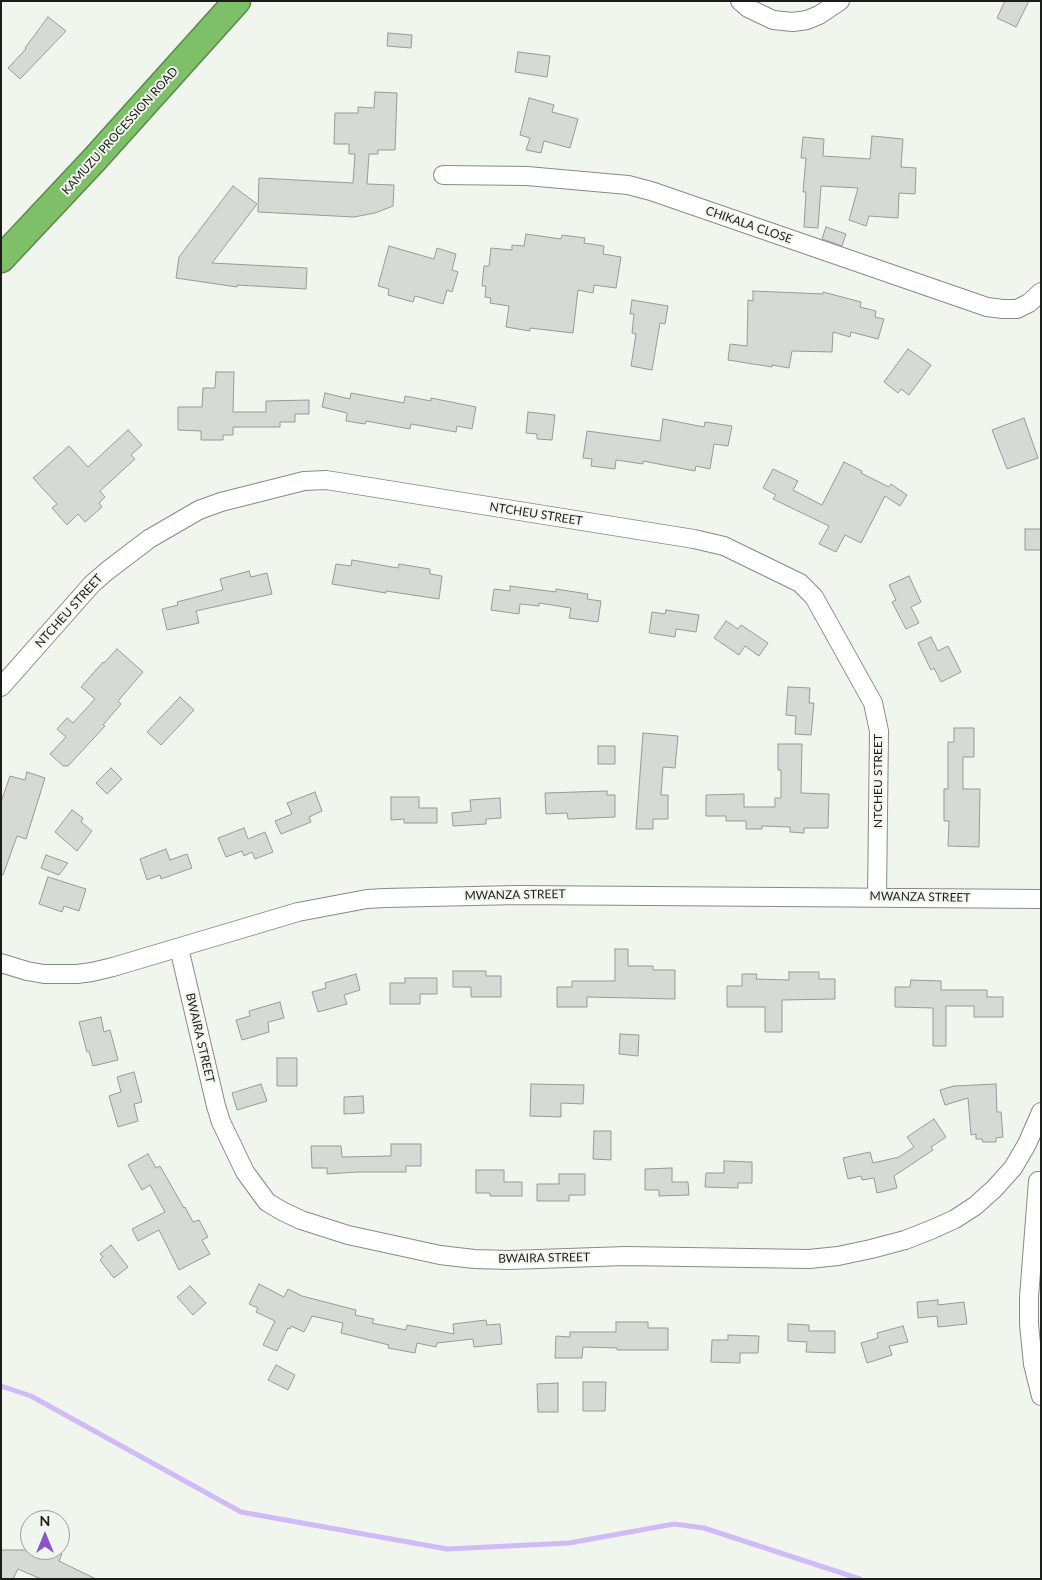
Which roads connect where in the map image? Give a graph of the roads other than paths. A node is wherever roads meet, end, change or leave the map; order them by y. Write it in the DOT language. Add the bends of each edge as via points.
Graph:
graph roads {
  1 [pos="237,1"];
  2 [pos="740,1"];
  3 [pos="840,1"];
  4 [pos="443,175"];
  5 [pos="1,259"];
  6 [pos="1041,292"];
  7 [pos="1,687"];
  8 [pos="877,897"];
  9 [pos="1041,898"];
  10 [pos="179,948"];
  11 [pos="1,963"];
  12 [pos="1041,1112"];
  13 [pos="1013,1168"];
  14 [pos="1039,1181"];
  15 [pos="1041,1253"];
  16 [pos="1032,1271"];
  17 [pos="1041,1396"];
  1 -- 5 [label="highway, KAMUZU PROCESSION ROAD"];
  2 -- 3 [label="street" via="773,20 793,22 819,15"];
  4 -- 6 [label="street, CHIKALA CLOSE" via="527,176 628,185 987,307 1017,308"];
  7 -- 8 [label="street, NTCHEU STREET" via="92,584 149,539 199,510 304,481 326,480 724,546 800,583 814,597 873,703 879,731"];
  8 -- 9 [label="street, MWANZA STREET"];
  8 -- 10 [label="street, MWANZA STREET" via="518,895 367,899 298,912"];
  10 -- 11 [label="street, MWANZA STREET" via="113,968 76,974 44,974"];
  10 -- 13 [label="street, BWAIRA STREET" via="216,1106 245,1172 267,1202 282,1212 348,1235 474,1259 626,1256 809,1259 871,1249 933,1229 975,1206"];
  12 -- 13 [label="street, BWAIRA STREET"];
  13 -- 14 [label="street"];
  14 -- 16 [label="street"];
  15 -- 16 [label="street"];
  16 -- 17 [label="street" via="1029,1324 1033,1364"];
}
